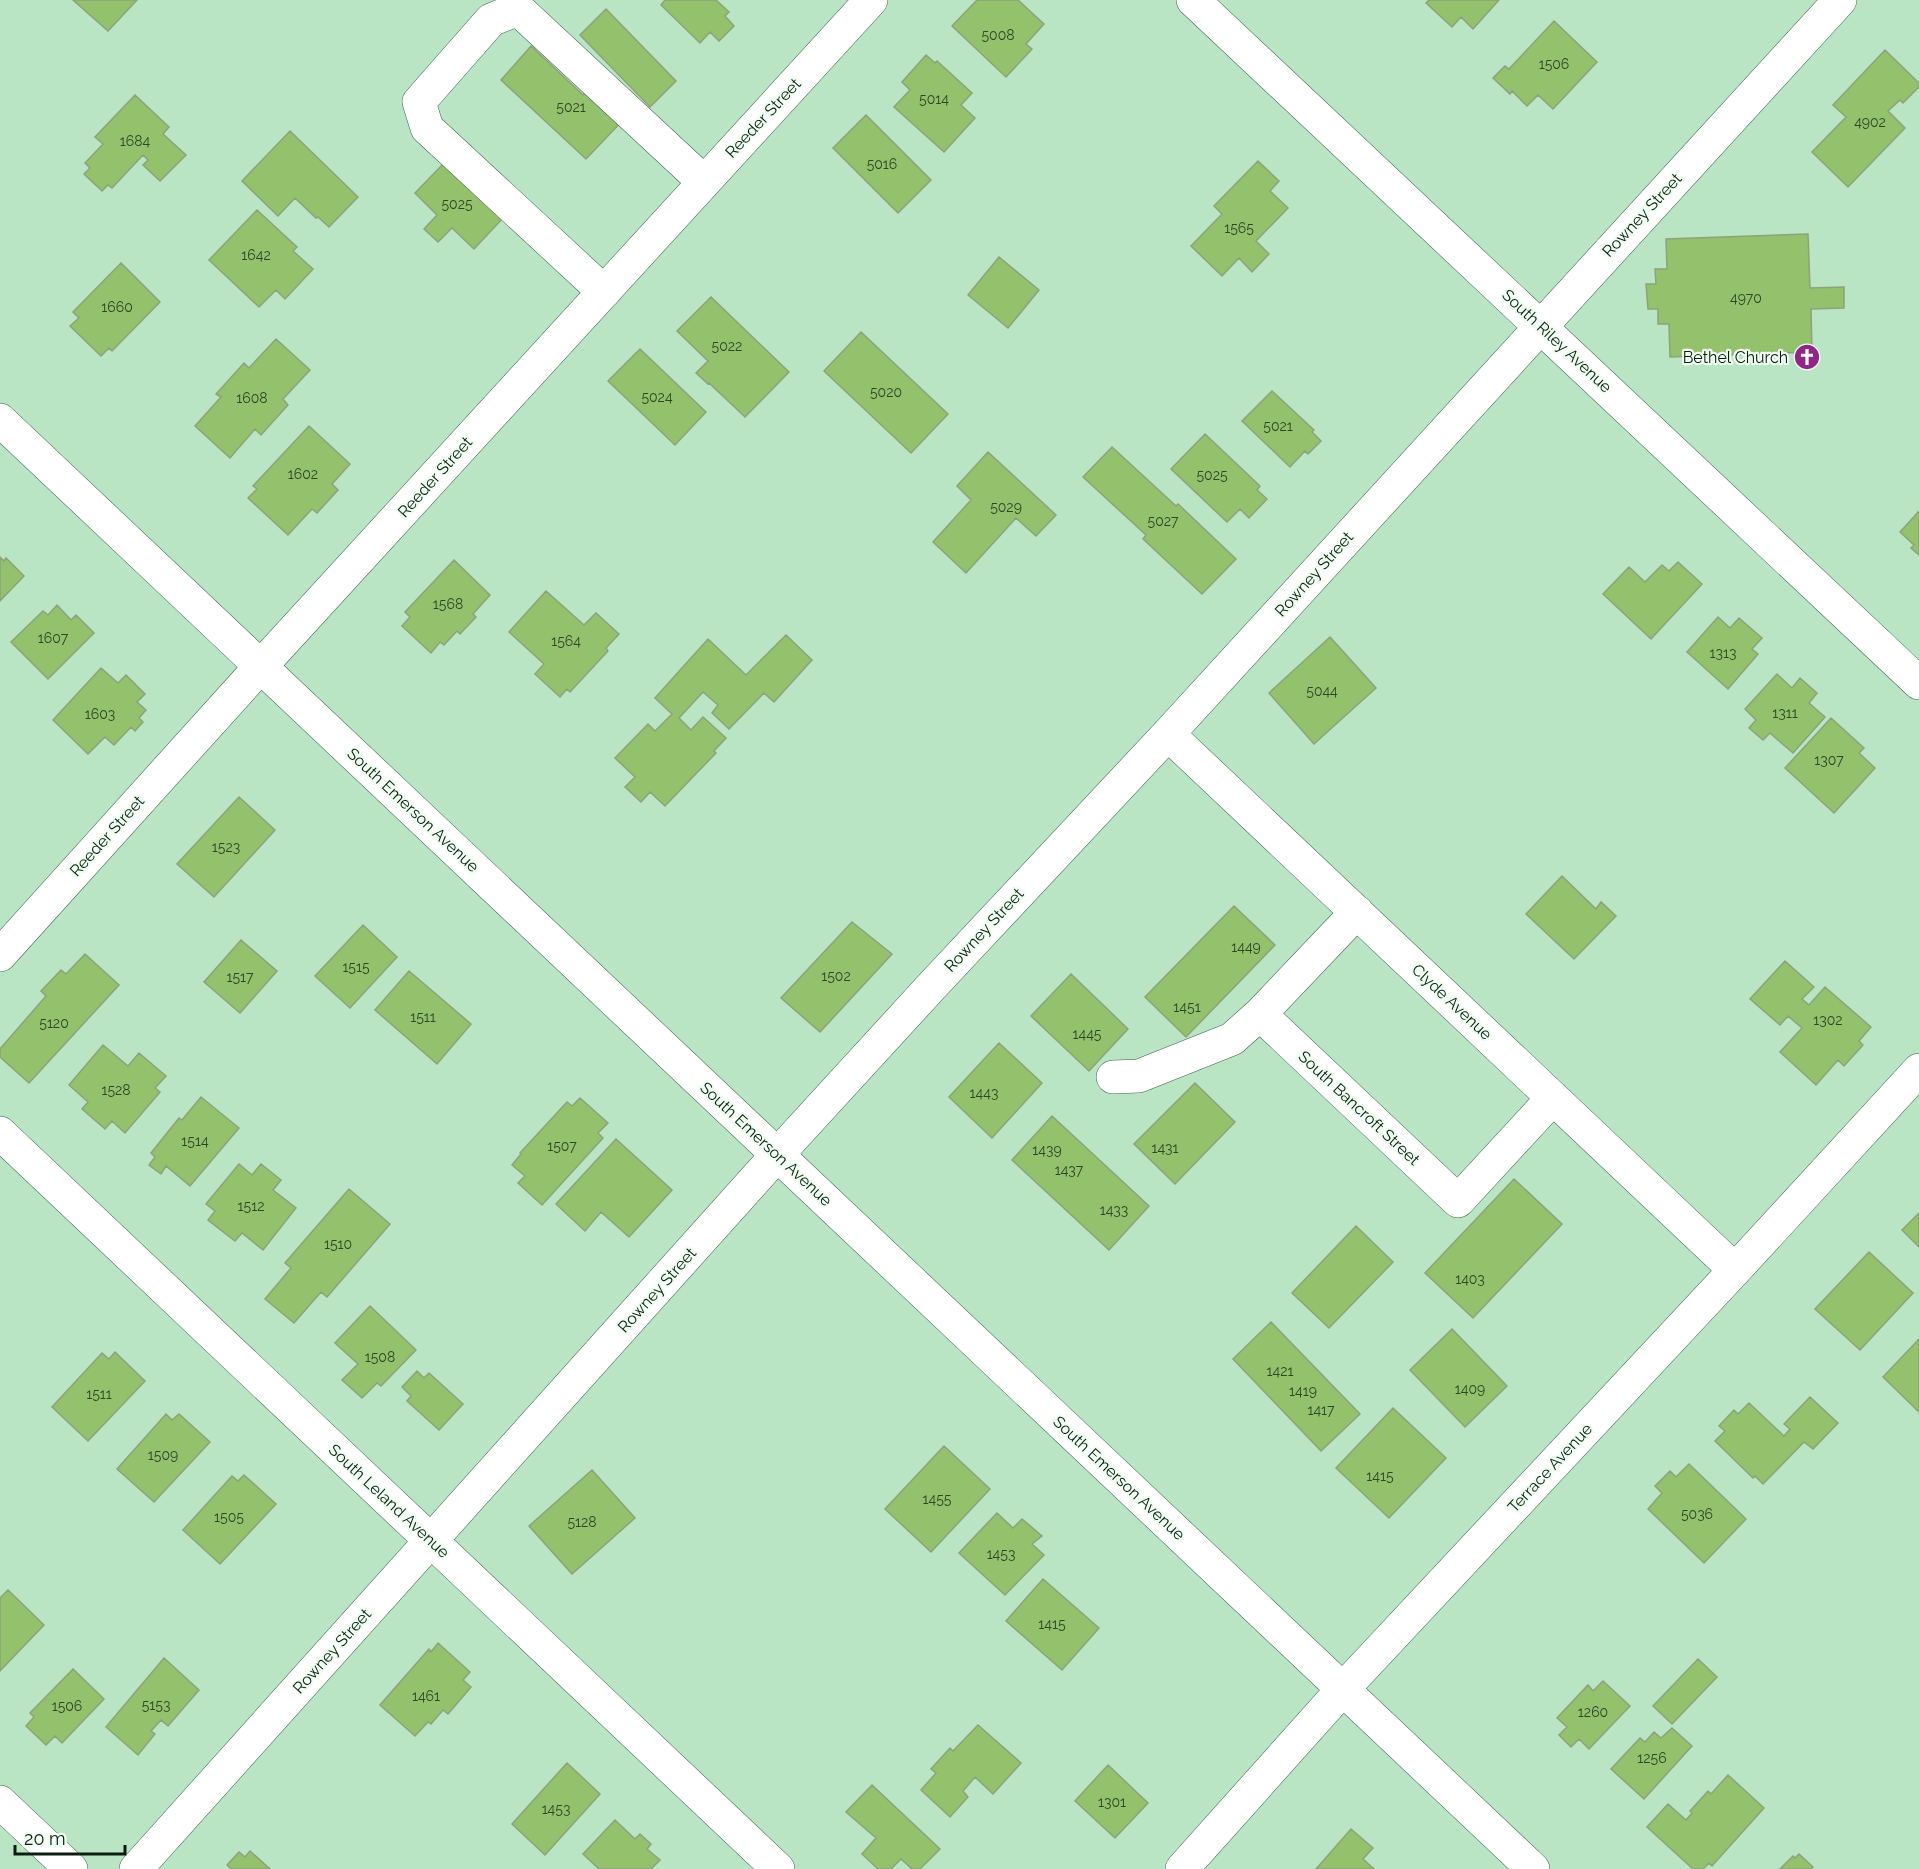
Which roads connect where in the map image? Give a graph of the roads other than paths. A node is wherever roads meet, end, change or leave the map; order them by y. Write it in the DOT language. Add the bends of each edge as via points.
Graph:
graph roads {
  1 [pos="871,0"];
  2 [pos="1193,0"];
  3 [pos="1840,0"];
  4 [pos="704,182"];
  5 [pos="604,292"];
  6 [pos="1540,326"];
  7 [pos="0,420"];
  8 [pos="261,666"];
  9 [pos="1919,683"];
  10 [pos="1168,734"];
  11 [pos="1357,912"];
  12 [pos="0,955"];
  13 [pos="1260,1014"];
  14 [pos="1919,1070"];
  15 [pos="1113,1077"];
  16 [pos="1553,1098"];
  17 [pos="0,1133"];
  18 [pos="777,1155"];
  19 [pos="1735,1270"];
  20 [pos="431,1541"];
  21 [pos="1342,1689"];
  22 [pos="0,1802"];
  23 [pos="71,1869"];
  24 [pos="136,1869"];
  25 [pos="778,1869"];
  26 [pos="1182,1869"];
  27 [pos="1533,1869"];
  1 -- 4 [label="street, Reeder Street"];
  2 -- 6 [label="street, South Riley Avenue"];
  3 -- 6 [label="street, Rowney Street"];
  4 -- 5 [label="street, Reeder Street"];
  4 -- 5 [label="street" via="518,9 491,20 419,102 427,128"];
  5 -- 8 [label="street, Reeder Street"];
  6 -- 9 [label="street, South Riley Avenue"];
  6 -- 10 [label="street, Rowney Street"];
  7 -- 8 [label="street, South Emerson Avenue"];
  8 -- 12 [label="street, Reeder Street"];
  8 -- 18 [label="street, South Emerson Avenue"];
  10 -- 11 [label="street, Clyde Avenue"];
  10 -- 18 [label="street, Rowney Street"];
  11 -- 13 [label="street"];
  11 -- 16 [label="street, Clyde Avenue"];
  13 -- 15 [label="street" via="1232,1040 1139,1076"];
  13 -- 16 [label="street, South Bancroft Street" via="1458,1201"];
  14 -- 19 [label="street, Terrace Avenue"];
  16 -- 19 [label="street, Clyde Avenue"];
  17 -- 20 [label="street, South Leland Avenue"];
  18 -- 20 [label="street, Rowney Street"];
  18 -- 21 [label="street, South Emerson Avenue"];
  19 -- 21 [label="street, Terrace Avenue"];
  20 -- 24 [label="street, Rowney Street"];
  20 -- 25 [label="street, South Leland Avenue"];
  21 -- 26 [label="street, Terrace Avenue"];
  21 -- 27 [label="street, South Emerson Avenue"];
  22 -- 23 [label="street"];
}
